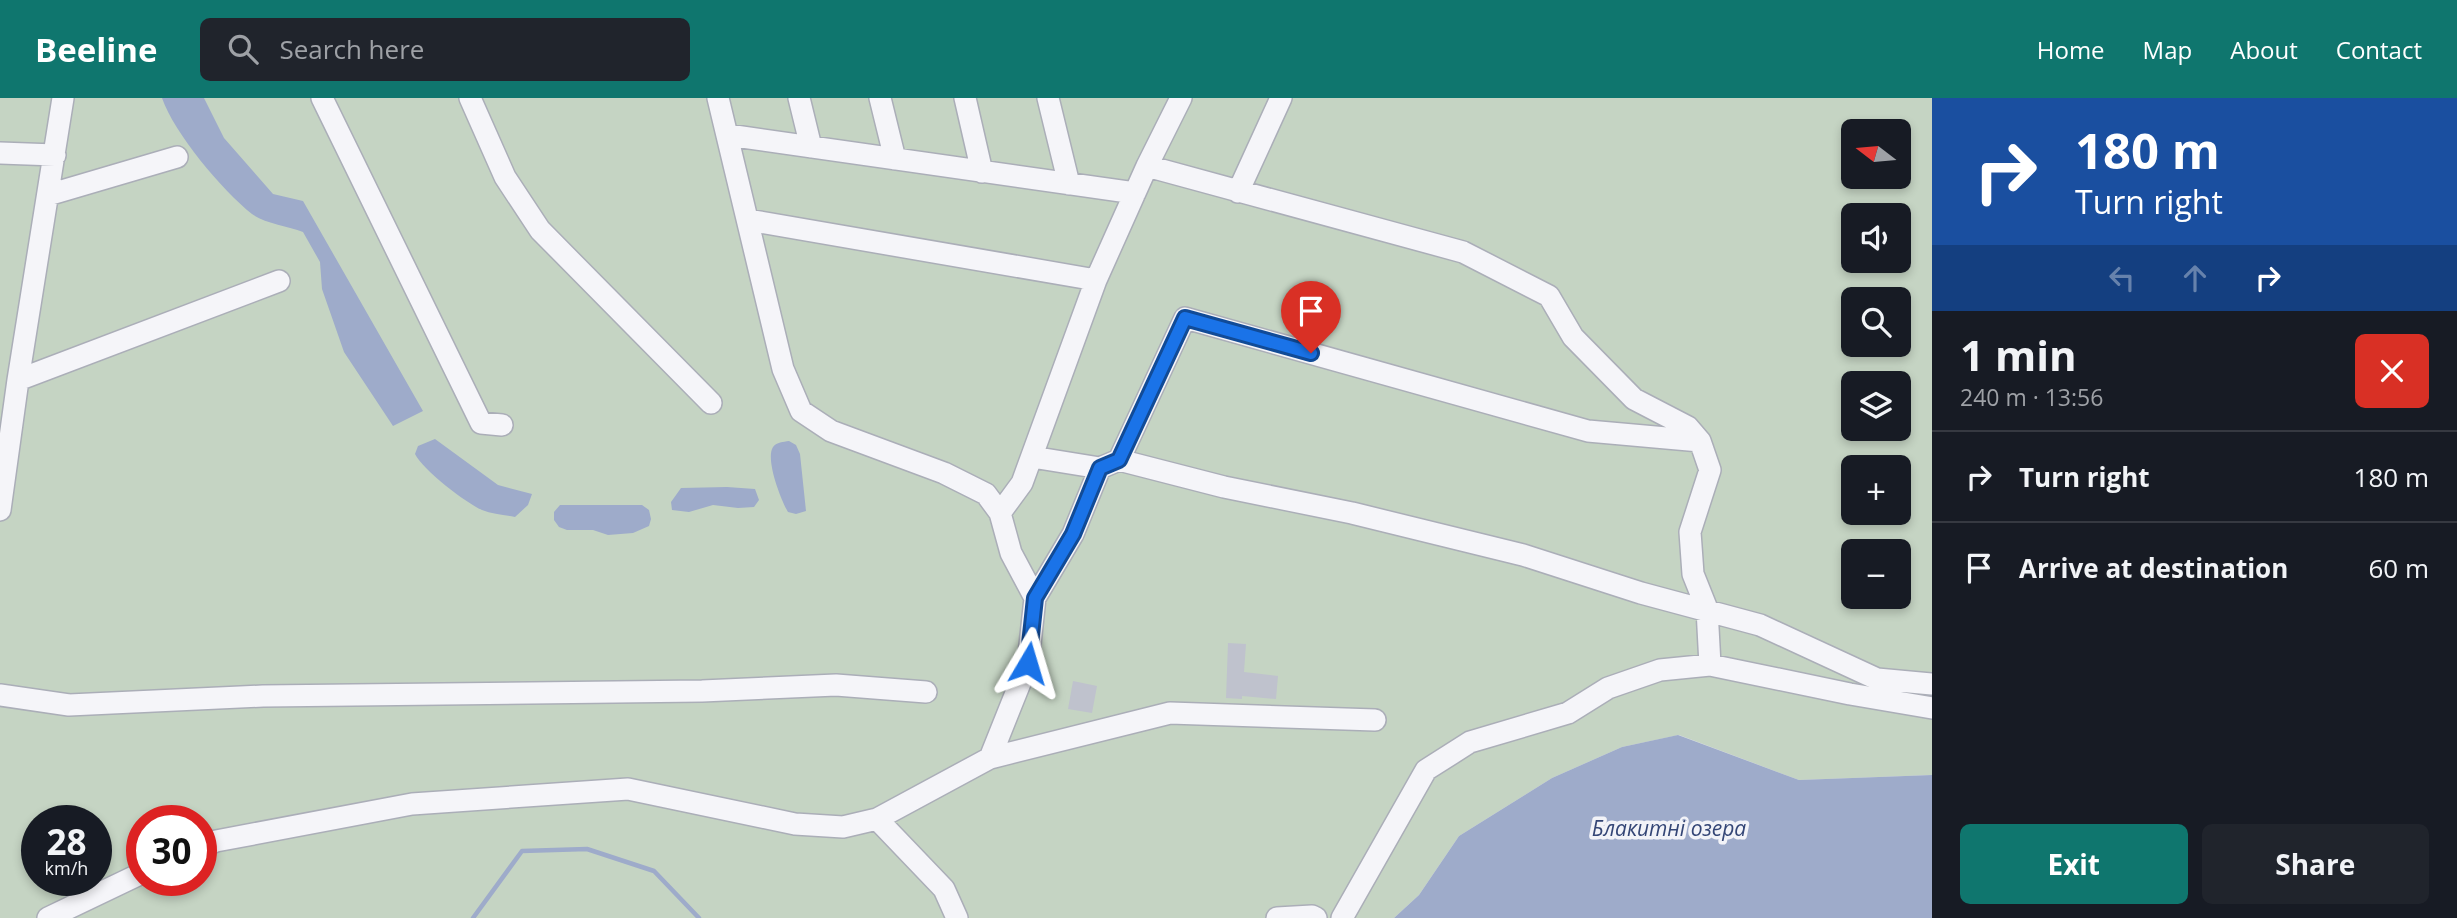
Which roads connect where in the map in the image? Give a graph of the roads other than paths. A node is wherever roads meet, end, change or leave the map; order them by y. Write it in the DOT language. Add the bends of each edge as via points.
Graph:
graph roads {
  1 [pos="63,98"];
  2 [pos="322,98"];
  3 [pos="470,98"];
  4 [pos="718,98"];
  5 [pos="799,98"];
  6 [pos="880,98"];
  7 [pos="965,98"];
  8 [pos="1048,98"];
  9 [pos="1181,98"];
  10 [pos="1280,98"];
  11 [pos="729,135"];
  12 [pos="811,147"];
  13 [pos="0,153"];
  14 [pos="55,155"];
  15 [pos="177,156"];
  16 [pos="895,159"];
  17 [pos="1147,166"];
  18 [pos="982,172"];
  19 [pos="1069,184"];
  20 [pos="1238,192"];
  21 [pos="1135,193"];
  22 [pos="48,195"];
  23 [pos="748,220"];
  24 [pos="1096,280"];
  25 [pos="279,281"];
  26 [pos="18,380"];
  27 [pos="711,403"];
  28 [pos="502,425"];
  29 [pos="1700,441"];
  30 [pos="1032,457"];
  31 [pos="1110,464"];
  32 [pos="0,510"];
  33 [pos="1000,513"];
  34 [pos="1035,598"];
  35 [pos="1707,609"];
  36 [pos="1710,666"];
  37 [pos="1932,684"];
  38 [pos="926,692"];
  39 [pos="0,695"];
  40 [pos="1932,708"];
  41 [pos="1375,720"];
  42 [pos="989,758"];
  43 [pos="877,819"];
  44 [pos="217,841"];
  45 [pos="126,881"];
  46 [pos="48,918"];
  47 [pos="957,918"];
  48 [pos="1277,918"];
  49 [pos="1316,918"];
  50 [pos="1342,918"];
  1 -- 14 [label="street"];
  2 -- 28 [label="street" via="481,423"];
  3 -- 27 [label="street" via="505,177 540,230"];
  4 -- 11 [label="street"];
  5 -- 12 [label="street"];
  6 -- 16 [label="street"];
  7 -- 18 [label="street"];
  8 -- 19 [label="street"];
  9 -- 17 [label="street"];
  10 -- 20 [label="street"];
  11 -- 12 [label="street"];
  11 -- 23 [label="street"];
  12 -- 16 [label="street"];
  13 -- 14 [label="street"];
  14 -- 22 [label="street"];
  15 -- 22 [label="street"];
  16 -- 18 [label="street"];
  17 -- 20 [label="street"];
  17 -- 21 [label="street"];
  18 -- 19 [label="street"];
  19 -- 21 [label="street"];
  20 -- 29 [label="street" via="1463,252 1549,296 1573,337 1634,399 1688,427"];
  21 -- 24 [label="street"];
  22 -- 26 [label="street"];
  23 -- 24 [label="street"];
  23 -- 33 [label="street" via="783,369 802,411 831,431 944,473 986,494"];
  24 -- 30 [label="street"];
  25 -- 26 [label="street"];
  26 -- 32 [label="street"];
  29 -- 31 [label="street" via="1588,430 1185,318"];
  29 -- 35 [label="street" via="1710,470 1690,532 1693,574"];
  30 -- 31 [label="street"];
  30 -- 33 [label="street" via="1022,483"];
  31 -- 34 [label="street"];
  31 -- 35 [label="street" via="1352,513 1523,555"];
  33 -- 34 [label="street" via="1011,553"];
  34 -- 42 [label="street" via="1028,663"];
  35 -- 36 [label="street"];
  35 -- 37 [label="street" via="1760,625 1877,679"];
  36 -- 40 [label="street"];
  36 -- 50 [label="street" via="1660,670 1608,688 1567,713 1470,742 1426,771"];
  38 -- 39 [label="street" via="836,685 263,696 69,705"];
  41 -- 42 [label="street" via="1170,713"];
  42 -- 43 [label="street"];
  43 -- 44 [label="street" via="844,827 795,824 628,789 412,804"];
  43 -- 47 [label="street" via="944,889"];
  45 -- 46 [label="street"];
  48 -- 49 [label="street"];
}
